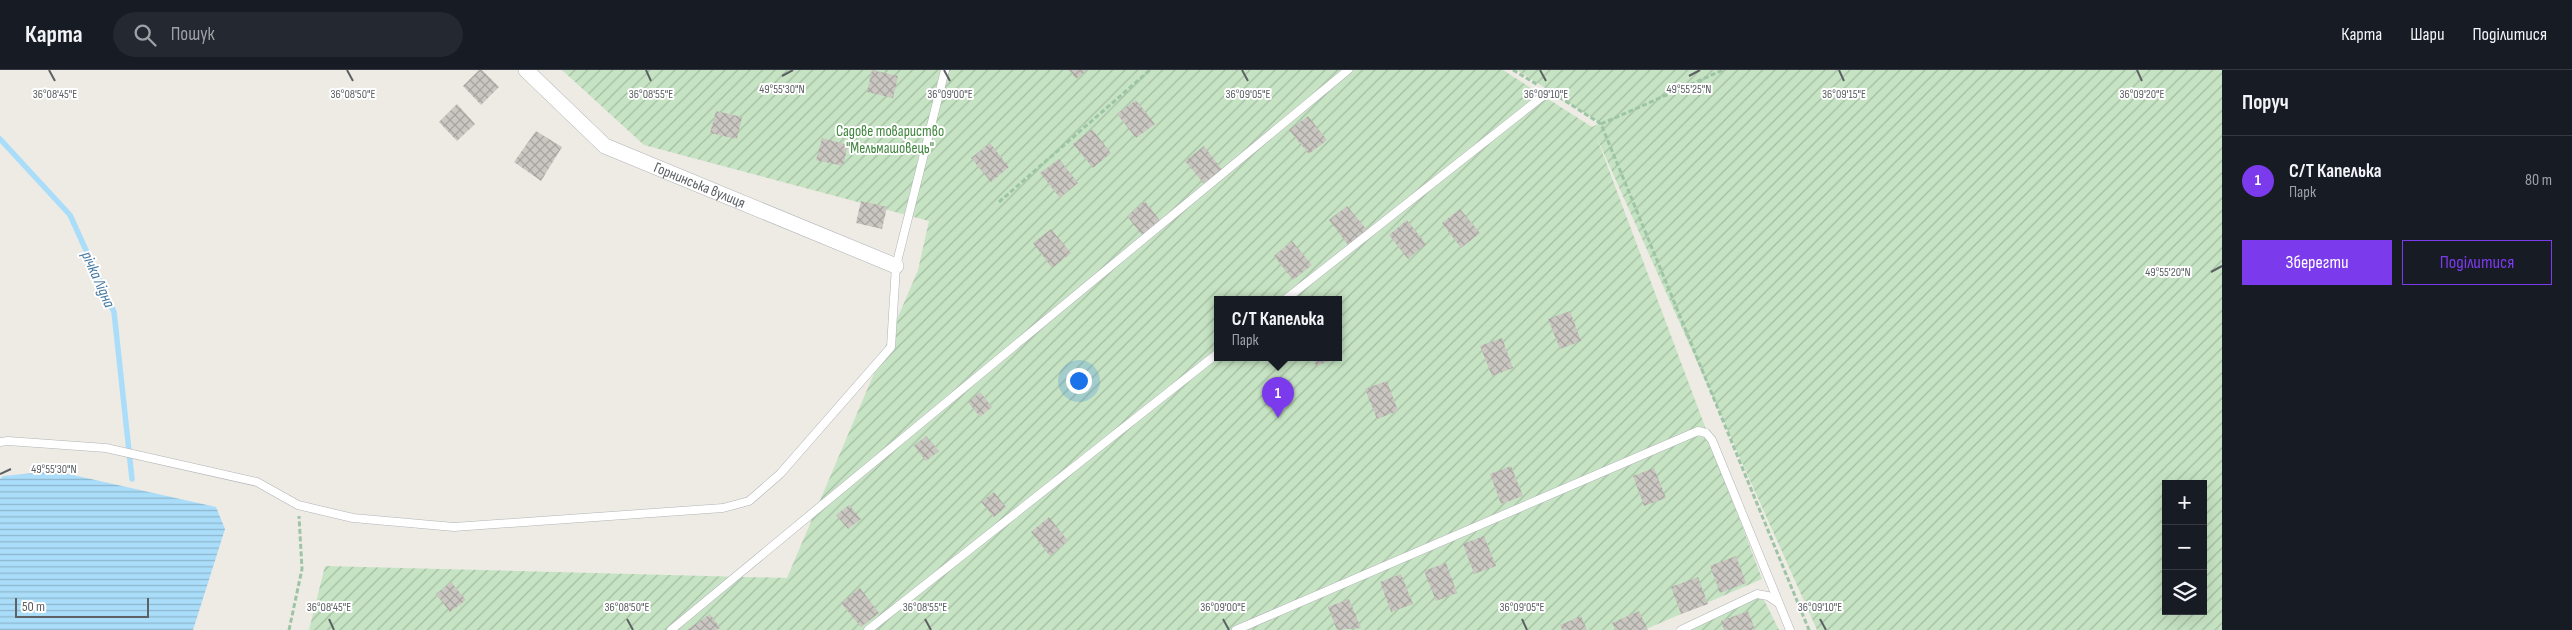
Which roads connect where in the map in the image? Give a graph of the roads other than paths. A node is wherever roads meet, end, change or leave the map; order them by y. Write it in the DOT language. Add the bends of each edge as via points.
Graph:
graph roads {
  1 [pos="526,70"];
  2 [pos="945,70"];
  3 [pos="1348,70"];
  4 [pos="1548,92"];
  5 [pos="896,266"];
  6 [pos="1290,296"];
  7 [pos="1214,356"];
  8 [pos="0,442"];
  9 [pos="1781,608"];
  10 [pos="671,630"];
  11 [pos="868,630"];
  12 [pos="1236,630"];
  13 [pos="1681,630"];
  14 [pos="1790,630"];
  1 -- 5 [label="street, Горнинська вулиця" via="605,146"];
  2 -- 5 [label="lane"];
  3 -- 10 [label="lane"];
  4 -- 6 [label="lane"];
  5 -- 8 [label="lane" via="891,347 780,474 749,501 723,508 454,527 353,518 298,505 257,482 106,448"];
  7 -- 11 [label="lane"];
  9 -- 12 [label="lane" via="1712,440 1706,433 1696,431"];
  9 -- 13 [label="lane" via="1772,598 1757,594"];
  9 -- 14 [label="lane"];
}
